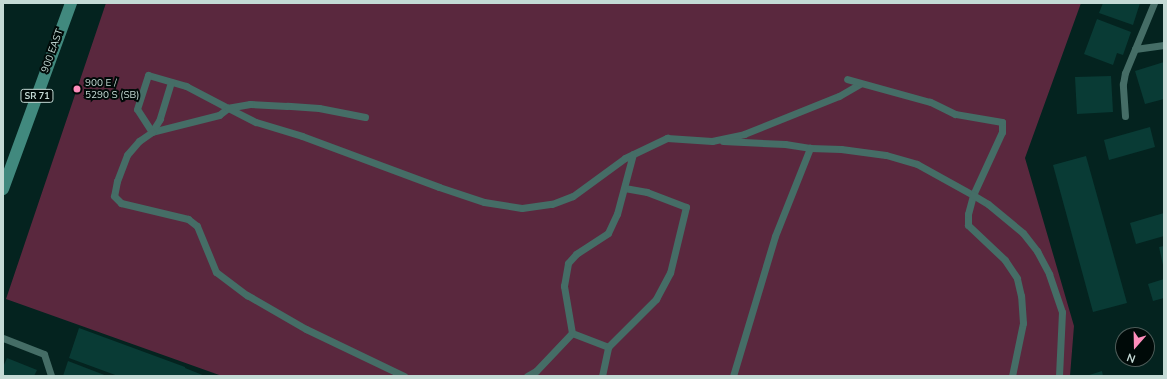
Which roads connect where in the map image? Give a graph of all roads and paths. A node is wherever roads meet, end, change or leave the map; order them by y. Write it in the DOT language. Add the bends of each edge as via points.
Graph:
graph roads {
  1 [pos="71,3"];
  2 [pos="1154,3"];
  3 [pos="1164,45"];
  4 [pos="1135,48"];
  5 [pos="847,79"];
  6 [pos="171,82"];
  7 [pos="860,84"];
  8 [pos="228,108"];
  9 [pos="1125,116"];
  10 [pos="365,117"];
  11 [pos="152,132"];
  12 [pos="712,141"];
  13 [pos="810,148"];
  14 [pos="633,154"];
  15 [pos="3,188"];
  16 [pos="624,188"];
  17 [pos="973,195"];
  18 [pos="572,333"];
  19 [pos="3,338"];
  20 [pos="608,347"];
  21 [pos="51,376"];
  22 [pos="404,376"];
  23 [pos="527,376"];
  24 [pos="602,376"];
  25 [pos="733,376"];
  26 [pos="1012,376"];
  27 [pos="1059,376"];
  1 -- 15 [label="main road, 900 EAST / SR 71"];
  2 -- 4 [label="lane"];
  3 -- 4 [label="lane"];
  4 -- 9 [label="lane" via="1123,84"];
  5 -- 7 [label="lane"];
  6 -- 8 [label="lane" via="186,86"];
  6 -- 11 [label="lane" via="160,119"];
  6 -- 11 [label="lane" via="148,75 145,80 137,109"];
  7 -- 12 [label="lane" via="839,96 744,134"];
  7 -- 17 [label="lane" via="930,102 955,114 1002,122 1002,132"];
  8 -- 10 [label="lane" via="250,104 318,108"];
  8 -- 11 [label="lane" via="219,115"];
  8 -- 14 [label="lane" via="256,122 302,136 439,187 484,202 522,208 552,204 573,196"];
  11 -- 22 [label="lane" via="139,141 127,155 114,196 121,203 188,219 197,226 216,272 247,295 306,329"];
  12 -- 13 [label="lane" via="785,144"];
  12 -- 14 [label="lane" via="667,138"];
  13 -- 17 [label="lane" via="886,155 917,164"];
  13 -- 25 [label="lane" via="775,236"];
  14 -- 16 [label="lane"];
  16 -- 18 [label="lane" via="617,214 608,233 576,254 568,263 564,286"];
  16 -- 20 [label="lane" via="648,192 686,207 670,273 656,299"];
  17 -- 26 [label="lane" via="968,225 1005,260 1016,278 1021,296 1023,323"];
  17 -- 27 [label="lane" via="1023,233 1037,251 1049,274 1062,312"];
  18 -- 20 [label="lane"];
  18 -- 23 [label="lane"];
  19 -- 21 [label="lane" via="44,354"];
  20 -- 24 [label="lane"];
}
